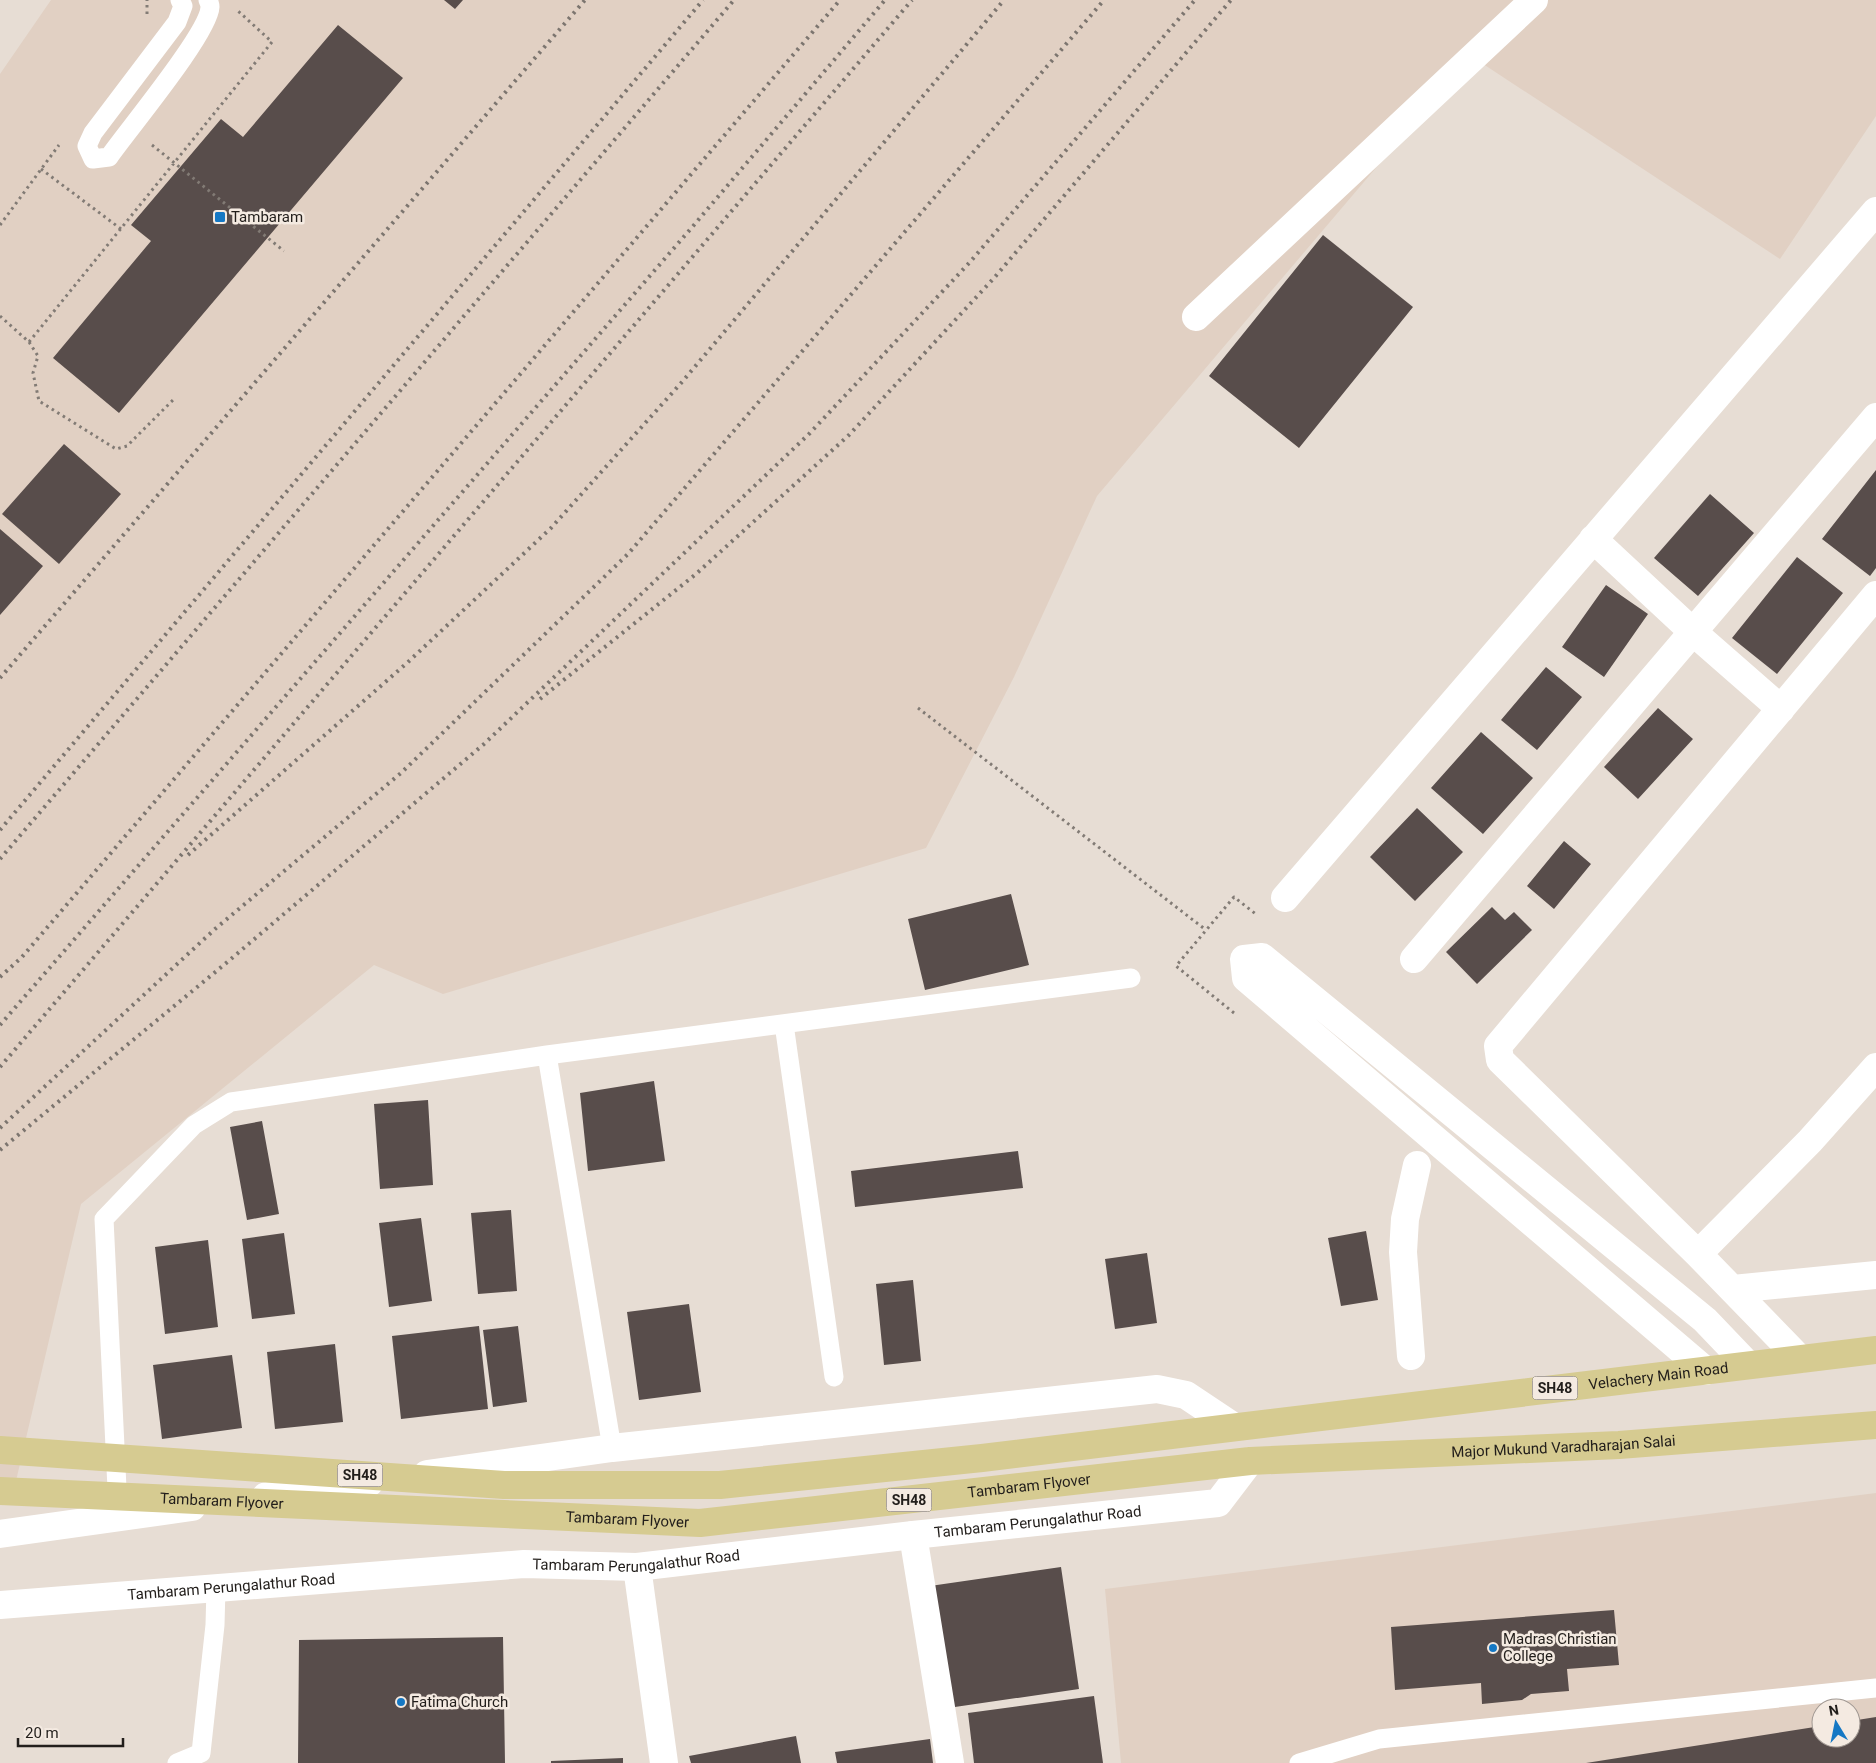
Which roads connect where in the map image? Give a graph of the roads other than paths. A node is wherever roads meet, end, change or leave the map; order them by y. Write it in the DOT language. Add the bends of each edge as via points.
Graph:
graph roads {
  1 [pos="180,0"];
  2 [pos="208,0"];
  3 [pos="1534,0"];
  4 [pos="1876,211"];
  5 [pos="1196,317"];
  6 [pos="1876,417"];
  7 [pos="1593,540"];
  8 [pos="1876,595"];
  9 [pos="1693,632"];
  10 [pos="1780,709"];
  11 [pos="1285,898"];
  12 [pos="1414,959"];
  13 [pos="1131,978"];
  14 [pos="784,1024"];
  15 [pos="547,1056"];
  16 [pos="1876,1066"];
  17 [pos="1418,1165"];
  18 [pos="1698,1254"];
  19 [pos="1876,1275"];
  20 [pos="1733,1289"];
  21 [pos="1876,1350"];
  22 [pos="1411,1356"];
  23 [pos="1800,1359"];
  24 [pos="1748,1366"];
  25 [pos="1706,1371"];
  26 [pos="834,1377"];
  27 [pos="1876,1425"];
  28 [pos="1234,1427"];
  29 [pos="612,1448"];
  30 [pos="0,1450"];
  31 [pos="1250,1462"];
  32 [pos="0,1491"];
  33 [pos="118,1517"];
  34 [pos="0,1534"];
  35 [pos="913,1534"];
  36 [pos="637,1567"];
  37 [pos="216,1588"];
  38 [pos="0,1605"];
  39 [pos="1876,1688"];
  40 [pos="177,1763"];
  41 [pos="664,1763"];
  42 [pos="950,1763"];
  43 [pos="1299,1763"];
  1 -- 2 [label="lane" via="183,6 177,22 93,133 87,146 93,159 108,157 180,63 204,24 210,8"];
  3 -- 5 [label="street"];
  4 -- 7 [label="street"];
  6 -- 9 [label="street"];
  7 -- 9 [label="street"];
  7 -- 11 [label="street"];
  8 -- 10 [label="street"];
  9 -- 10 [label="street"];
  9 -- 12 [label="street"];
  10 -- 18 [label="street" via="1498,1046 1500,1060"];
  13 -- 14 [label="lane"];
  14 -- 15 [label="lane"];
  14 -- 26 [label="lane"];
  15 -- 29 [label="lane"];
  15 -- 33 [label="lane" via="231,1102 194,1125 104,1219"];
  16 -- 18 [label="street" via="1810,1141"];
  17 -- 22 [label="street" via="1405,1219 1403,1252"];
  18 -- 20 [label="street"];
  19 -- 20 [label="street"];
  20 -- 23 [label="street"];
  21 -- 23 [label="main road, Velachery Main Road / SH48"];
  23 -- 24 [label="main road, Velachery Main Road / SH48"];
  24 -- 25 [label="main road, Velachery Main Road / SH48"];
  24 -- 25 [label="street" via="1706,1320 1262,957 1244,959 1246,978"];
  25 -- 28 [label="main road, Velachery Main Road / SH48"];
  27 -- 31 [label="main road, Major Mukund Varadharajan Salai / SH48" via="1619,1446"];
  28 -- 29 [label="street" via="1186,1395 1157,1389"];
  28 -- 30 [label="main road, SH48" via="982,1458 720,1485 504,1485"];
  29 -- 33 [label="street"];
  31 -- 32 [label="main road, Tambaram Flyover / SH48" via="700,1523"];
  31 -- 35 [label="street, Tambaram Perungalathur Road" via="1218,1503"];
  33 -- 34 [label="street"];
  35 -- 36 [label="street, Tambaram Perungalathur Road"];
  35 -- 42 [label="street"];
  36 -- 37 [label="street, Tambaram Perungalathur Road" via="524,1564"];
  36 -- 41 [label="street"];
  37 -- 38 [label="street, Tambaram Perungalathur Road"];
  37 -- 40 [label="lane" via="201,1753"];
  39 -- 43 [label="lane" via="1379,1739"];
}
